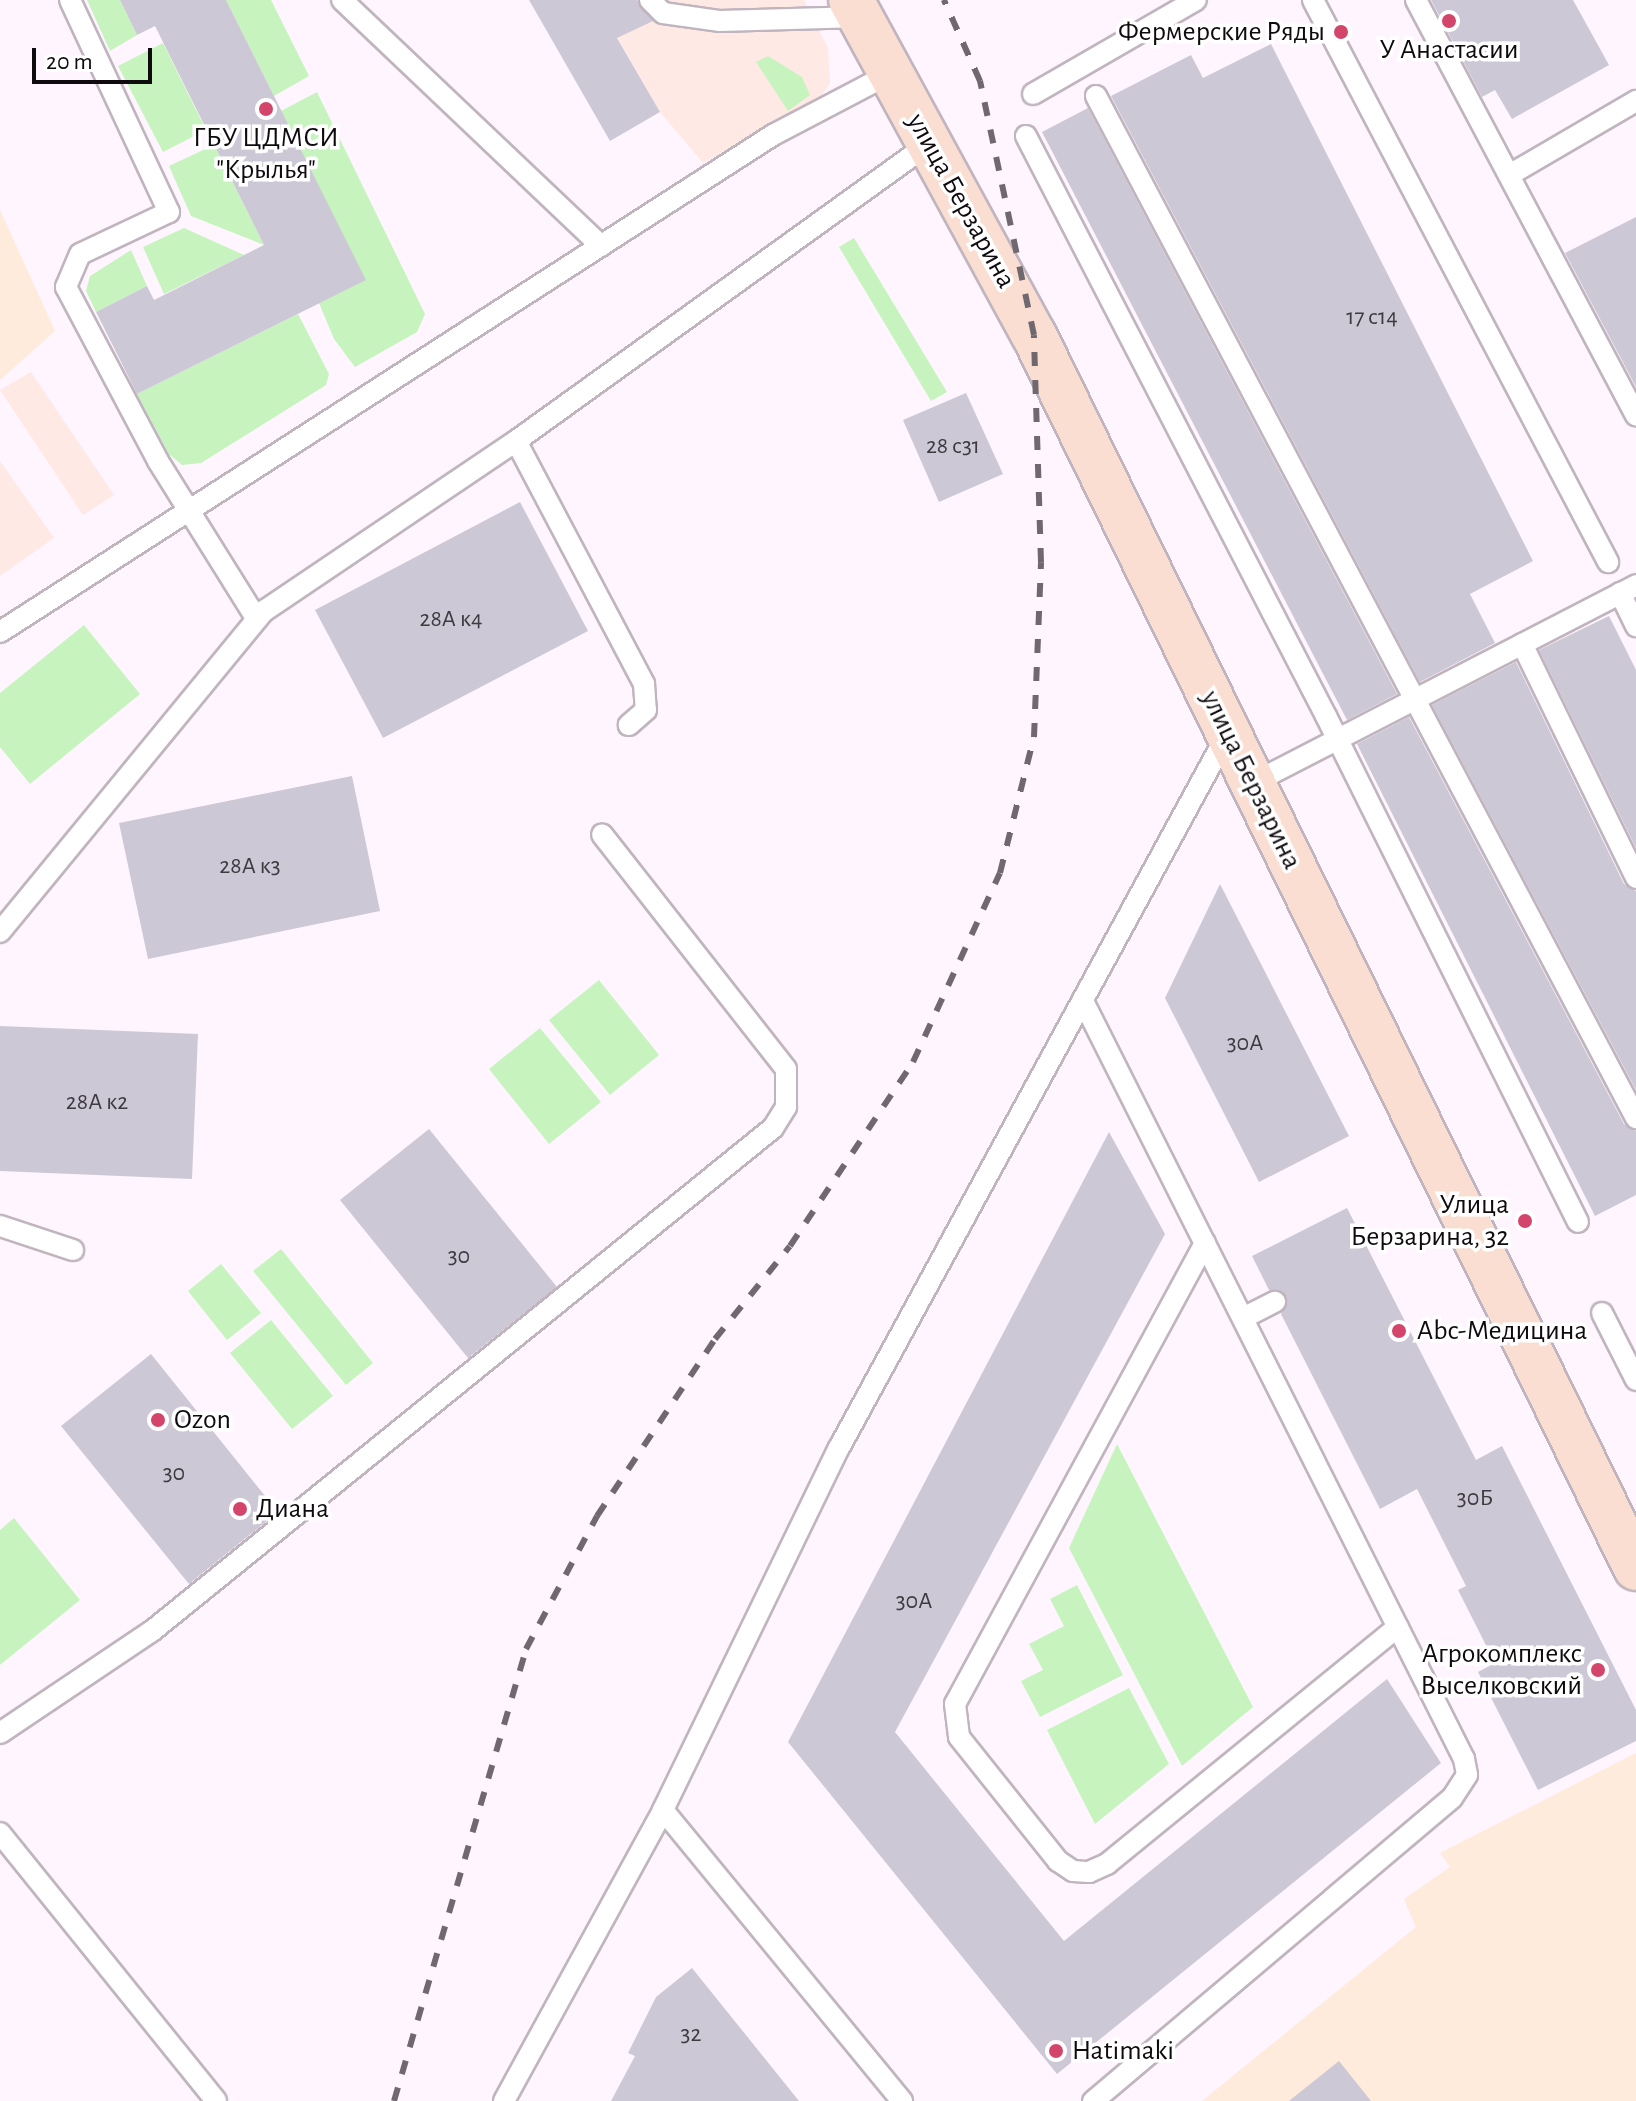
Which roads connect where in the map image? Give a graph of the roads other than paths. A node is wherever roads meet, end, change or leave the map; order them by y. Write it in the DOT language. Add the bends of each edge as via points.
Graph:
graph roads {
  1 [pos="70,0"];
  2 [pos="342,0"];
  3 [pos="650,0"];
  4 [pos="1196,0"];
  5 [pos="1313,0"];
  6 [pos="1416,0"];
  7 [pos="856,8"];
  8 [pos="891,73"];
  9 [pos="1033,94"];
  10 [pos="1096,96"];
  11 [pos="1636,101"];
  12 [pos="1627,114"];
  13 [pos="1026,136"];
  14 [pos="930,143"];
  15 [pos="1511,174"];
  16 [pos="601,246"];
  17 [pos="1636,415"];
  18 [pos="516,441"];
  19 [pos="189,513"];
  20 [pos="1608,562"];
  21 [pos="1628,589"];
  22 [pos="256,618"];
  23 [pos="1636,626"];
  24 [pos="0,632"];
  25 [pos="1522,644"];
  26 [pos="1415,699"];
  27 [pos="629,725"];
  28 [pos="1228,733"];
  29 [pos="1337,739"];
  30 [pos="1253,783"];
  31 [pos="602,834"];
  32 [pos="1636,878"];
  33 [pos="0,932"];
  34 [pos="1084,1003"];
  35 [pos="1636,1118"];
  36 [pos="1578,1222"];
  37 [pos="0,1226"];
  38 [pos="1205,1243"];
  39 [pos="73,1250"];
  40 [pos="1275,1302"];
  41 [pos="1602,1313"];
  42 [pos="1243,1318"];
  43 [pos="1636,1380"];
  44 [pos="1636,1568"];
  45 [pos="1398,1627"];
  46 [pos="0,1733"];
  47 [pos="663,1810"];
  48 [pos="0,1833"];
  49 [pos="216,2101"];
  50 [pos="504,2101"];
  51 [pos="902,2101"];
  52 [pos="1093,2101"];
  1 -- 19 [label="lane" via="169,212 80,254 66,287"];
  2 -- 16 [label="lane"];
  3 -- 7 [label="lane" via="663,13 720,21"];
  4 -- 9 [label="lane"];
  5 -- 20 [label="lane"];
  6 -- 15 [label="lane"];
  7 -- 8 [label="street, улица Берзарина"];
  8 -- 14 [label="street, улица Берзарина"];
  8 -- 16 [label="lane" via="773,135"];
  10 -- 26 [label="lane"];
  11 -- 12 [label="lane"];
  12 -- 15 [label="lane"];
  13 -- 29 [label="lane"];
  14 -- 18 [label="lane"];
  14 -- 28 [label="street, улица Берзарина" via="1034,335"];
  15 -- 17 [label="lane"];
  16 -- 19 [label="lane"];
  18 -- 22 [label="lane"];
  18 -- 27 [label="lane" via="644,684 646,710"];
  19 -- 22 [label="lane"];
  19 -- 24 [label="lane"];
  21 -- 23 [label="lane"];
  21 -- 25 [label="lane"];
  22 -- 33 [label="lane"];
  25 -- 26 [label="lane"];
  25 -- 32 [label="lane"];
  26 -- 29 [label="lane"];
  26 -- 35 [label="lane"];
  28 -- 30 [label="street, улица Берзарина"];
  28 -- 34 [label="lane"];
  29 -- 30 [label="lane"];
  29 -- 36 [label="lane"];
  30 -- 44 [label="street, улица Берзарина"];
  31 -- 46 [label="lane" via="786,1069 786,1107 773,1128 152,1631"];
  34 -- 38 [label="lane"];
  34 -- 47 [label="lane" via="839,1448"];
  37 -- 39 [label="lane"];
  38 -- 42 [label="lane"];
  38 -- 45 [label="lane" via="955,1704 959,1737 1058,1861 1073,1871 1089,1872 1107,1864"];
  40 -- 42 [label="lane"];
  41 -- 43 [label="lane"];
  42 -- 45 [label="lane"];
  45 -- 52 [label="lane" via="1464,1759 1462,1788"];
  47 -- 50 [label="lane"];
  47 -- 51 [label="lane"];
  48 -- 49 [label="lane"];
}
